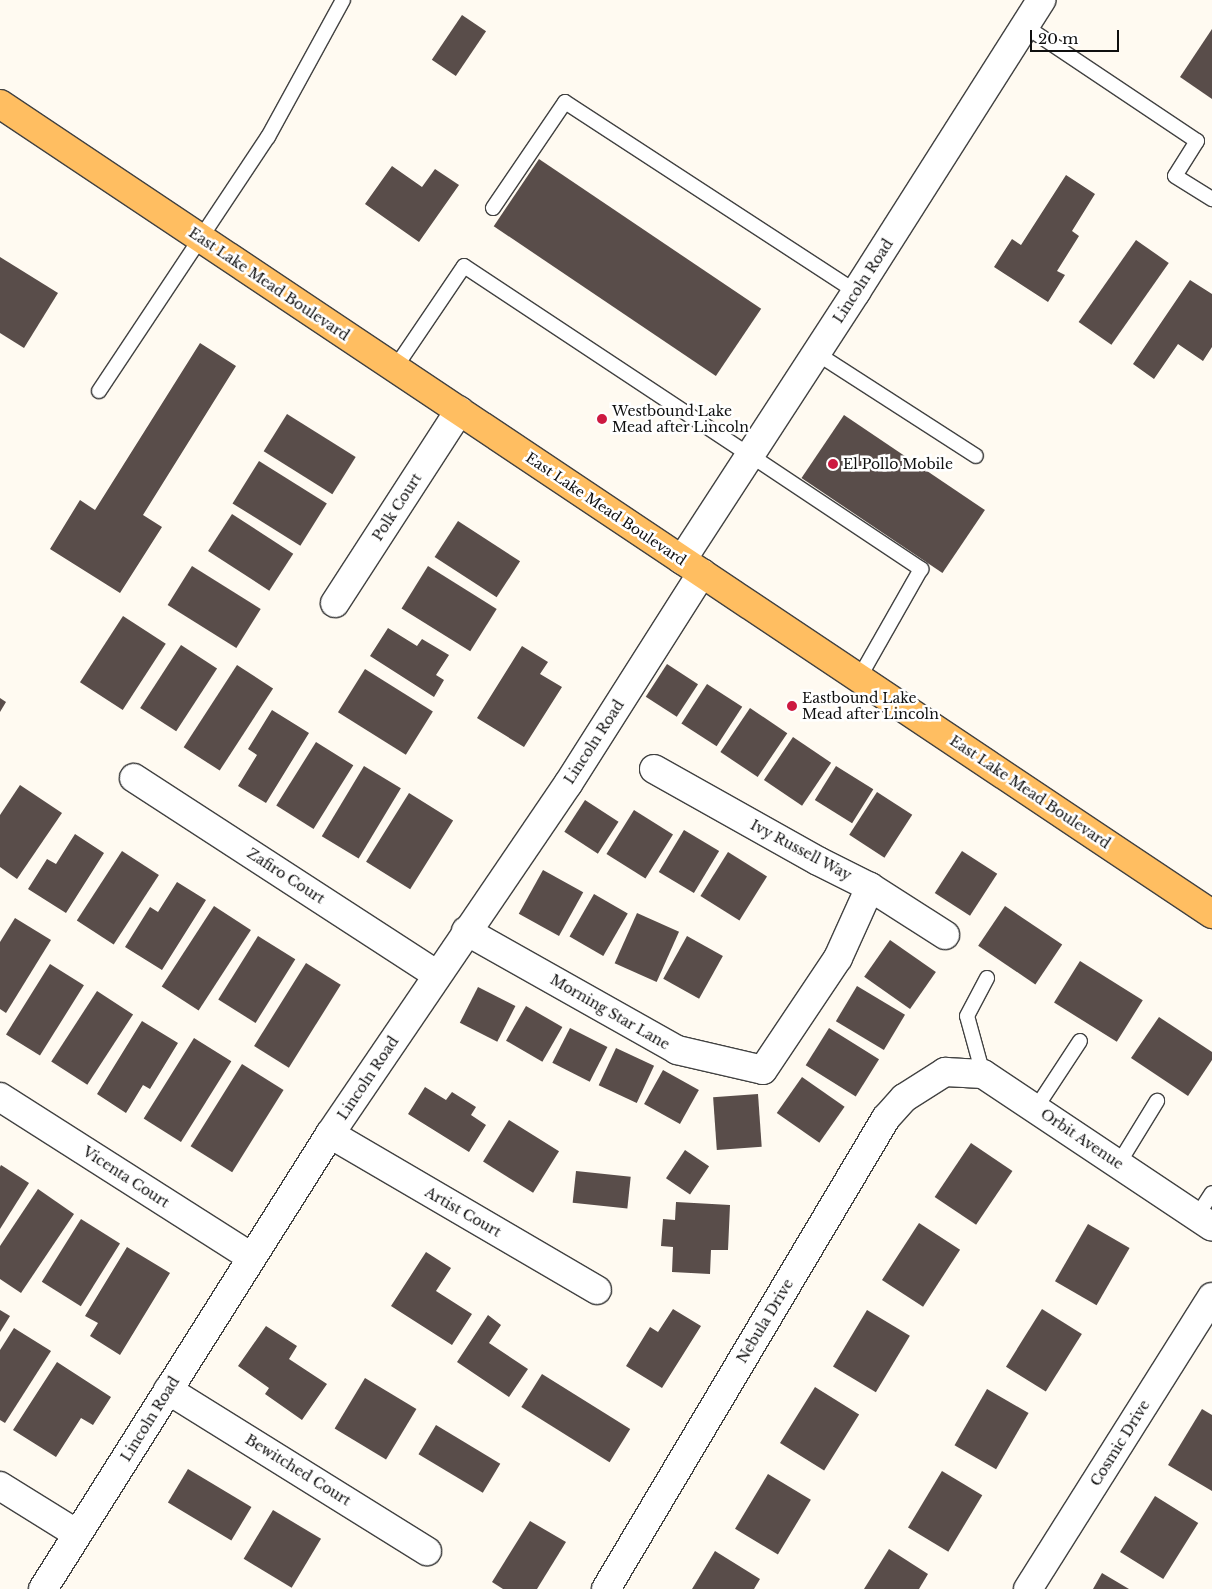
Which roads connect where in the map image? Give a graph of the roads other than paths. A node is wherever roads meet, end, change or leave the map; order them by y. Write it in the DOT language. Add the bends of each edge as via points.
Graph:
graph roads {
  1 [pos="344,0"];
  2 [pos="1041,0"];
  3 [pos="1025,26"];
  4 [pos="0,104"];
  5 [pos="1212,199"];
  6 [pos="493,208"];
  7 [pos="202,238"];
  8 [pos="856,292"];
  9 [pos="816,353"];
  10 [pos="396,368"];
  11 [pos="99,391"];
  12 [pos="459,411"];
  13 [pos="750,455"];
  14 [pos="976,456"];
  15 [pos="692,566"];
  16 [pos="336,603"];
  17 [pos="859,678"];
  18 [pos="654,769"];
  19 [pos="134,778"];
  20 [pos="870,887"];
  21 [pos="1212,914"];
  22 [pos="466,931"];
  23 [pos="945,934"];
  24 [pos="437,974"];
  25 [pos="987,978"];
  26 [pos="1080,1041"];
  27 [pos="945,1072"];
  28 [pos="983,1074"];
  29 [pos="0,1096"];
  30 [pos="1158,1101"];
  31 [pos="1036,1108"];
  32 [pos="330,1134"];
  33 [pos="1119,1164"];
  34 [pos="1212,1193"];
  35 [pos="1204,1222"];
  36 [pos="251,1257"];
  37 [pos="596,1290"];
  38 [pos="1212,1297"];
  39 [pos="168,1390"];
  40 [pos="0,1486"];
  41 [pos="78,1534"];
  42 [pos="428,1551"];
  43 [pos="43,1589"];
  44 [pos="606,1589"];
  45 [pos="1028,1589"];
  1 -- 7 [label="lane" via="268,137"];
  2 -- 3 [label="street, Lincoln Road"];
  3 -- 5 [label="lane" via="1197,141 1175,176"];
  3 -- 8 [label="street, Lincoln Road"];
  4 -- 7 [label="main road, East Lake Mead Boulevard"];
  6 -- 8 [label="lane" via="565,102"];
  7 -- 10 [label="main road, East Lake Mead Boulevard"];
  7 -- 11 [label="lane"];
  8 -- 9 [label="street, Lincoln Road"];
  9 -- 13 [label="street, Lincoln Road"];
  9 -- 14 [label="lane"];
  10 -- 12 [label="main road, East Lake Mead Boulevard"];
  10 -- 13 [label="lane" via="464,266"];
  12 -- 15 [label="main road, East Lake Mead Boulevard"];
  12 -- 16 [label="street, Polk Court"];
  13 -- 15 [label="street, Lincoln Road"];
  13 -- 17 [label="lane" via="921,569"];
  15 -- 17 [label="main road, East Lake Mead Boulevard"];
  15 -- 22 [label="street, Lincoln Road" via="568,784"];
  17 -- 21 [label="main road, East Lake Mead Boulevard"];
  18 -- 20 [label="street, Ivy Russell Way"];
  19 -- 24 [label="street, Zafiro Court"];
  20 -- 22 [label="street, Morning Star Lane" via="838,958 763,1070 677,1050"];
  20 -- 23 [label="street, Ivy Russell Way"];
  22 -- 24 [label="street, Lincoln Road"];
  24 -- 32 [label="street, Lincoln Road"];
  25 -- 28 [label="lane" via="967,1016"];
  26 -- 31 [label="lane"];
  27 -- 28 [label="street, Orbit Avenue"];
  27 -- 44 [label="street, Nebula Drive" via="904,1098 886,1118"];
  28 -- 31 [label="street, Orbit Avenue"];
  29 -- 36 [label="street, Vicenta Court"];
  30 -- 33 [label="lane"];
  31 -- 33 [label="street, Orbit Avenue"];
  32 -- 36 [label="street, Lincoln Road"];
  32 -- 37 [label="street, Artist Court"];
  33 -- 35 [label="street, Orbit Avenue"];
  34 -- 35 [label="lane"];
  36 -- 39 [label="street, Lincoln Road"];
  38 -- 45 [label="street, Cosmic Drive"];
  39 -- 41 [label="street, Lincoln Road"];
  39 -- 42 [label="street, Bewitched Court"];
  40 -- 41 [label="street"];
  41 -- 43 [label="street, Lincoln Road"];
}
